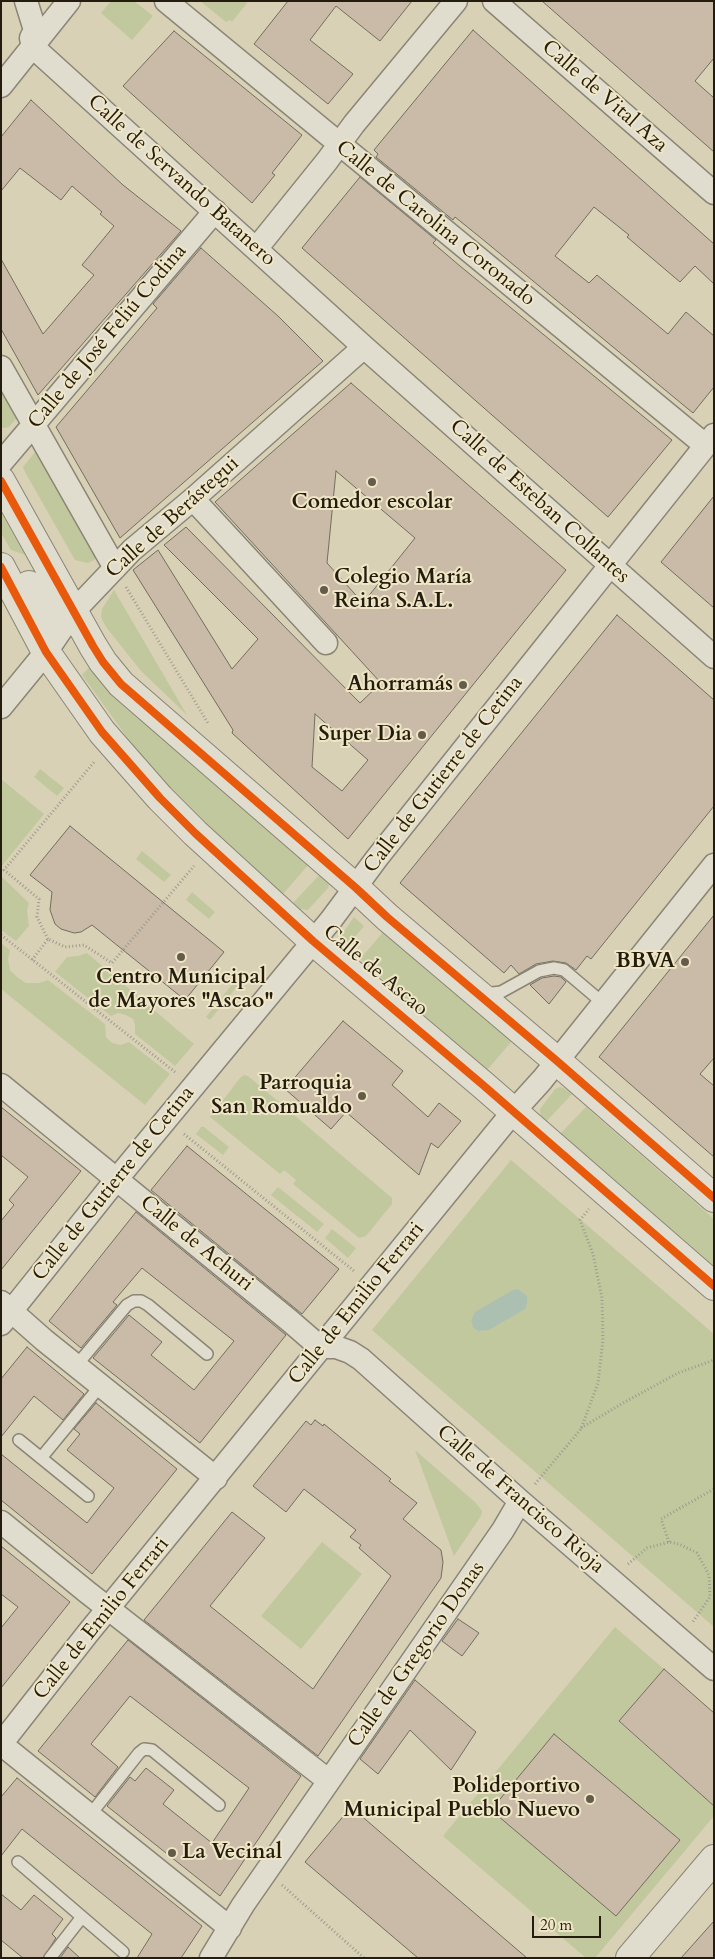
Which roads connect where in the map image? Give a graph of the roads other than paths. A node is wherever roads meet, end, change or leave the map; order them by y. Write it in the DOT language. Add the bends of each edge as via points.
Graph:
graph roads {
  1 [pos="26,1"];
  2 [pos="69,1"];
  3 [pos="166,1"];
  4 [pos="456,1"];
  5 [pos="494,1"];
  6 [pos="33,47"];
  7 [pos="1,86"];
  8 [pos="339,145"];
  9 [pos="714,193"];
  10 [pos="215,211"];
  11 [pos="256,249"];
  12 [pos="364,348"];
  13 [pos="1,367"];
  14 [pos="34,424"];
  15 [pos="709,440"];
  16 [pos="1,463"];
  17 [pos="1,480"];
  18 [pos="193,499"];
  19 [pos="1,560"];
  20 [pos="610,565"];
  21 [pos="1,567"];
  22 [pos="115,568"];
  23 [pos="74,611"];
  24 [pos="326,643"];
  25 [pos="46,652"];
  26 [pos="714,657"];
  27 [pos="1,708"];
  28 [pos="714,865"];
  29 [pos="356,888"];
  30 [pos="312,942"];
  31 [pos="477,994"];
  32 [pos="603,1003"];
  33 [pos="557,1061"];
  34 [pos="1,1085"];
  35 [pos="513,1112"];
  36 [pos="116,1180"];
  37 [pos="714,1198"];
  38 [pos="714,1286"];
  39 [pos="5,1312"];
  40 [pos="320,1347"];
  41 [pos="207,1354"];
  42 [pos="76,1366"];
  43 [pos="101,1385"];
  44 [pos="20,1440"];
  45 [pos="41,1458"];
  46 [pos="216,1478"];
  47 [pos="88,1496"];
  48 [pos="520,1501"];
  49 [pos="1,1522"];
  50 [pos="109,1609"];
  51 [pos="714,1669"];
  52 [pos="1,1744"];
  53 [pos="329,1781"];
  54 [pos="219,1805"];
  55 [pos="90,1815"];
  56 [pos="714,1859"];
  57 [pos="18,1862"];
  58 [pos="82,1917"];
  59 [pos="230,1928"];
  60 [pos="123,1952"];
  61 [pos="50,1958"];
  62 [pos="211,1958"];
  63 [pos="630,1958"];
  1 -- 6 [label="street" via="35,30 31,38"];
  2 -- 6 [label="street"];
  3 -- 8 [label="street, Calle de Carolina Coronado"];
  4 -- 8 [label="street"];
  5 -- 9 [label="street, Calle de Vital Aza"];
  6 -- 7 [label="street"];
  6 -- 10 [label="street, Calle de Servando Batanero"];
  8 -- 11 [label="street"];
  8 -- 15 [label="street, Calle de Carolina Coronado"];
  10 -- 11 [label="street, Calle de Servando Batanero"];
  10 -- 14 [label="street, Calle de José Feliú Codina"];
  11 -- 12 [label="street, Calle de Servando Batanero"];
  12 -- 18 [label="street, Calle de Berástegui"];
  12 -- 20 [label="street, Calle de Esteban Collantes"];
  13 -- 14 [label="street"];
  14 -- 16 [label="street, Calle de José Feliú Codina"];
  14 -- 22 [label="street"];
  15 -- 20 [label="street, Calle de Gutierre de Cetina"];
  17 -- 23 [label="street"];
  18 -- 22 [label="street, Calle de Berástegui"];
  18 -- 24 [label="street"];
  19 -- 23 [label="street" via="20,569 45,613 60,617"];
  20 -- 26 [label="street, Calle de Esteban Collantes"];
  20 -- 29 [label="street, Calle de Gutierre de Cetina"];
  21 -- 25 [label="street, Calle de Ascao"];
  22 -- 23 [label="street, Calle de Berástegui"];
  23 -- 25 [label="street, Calle de Berástegui"];
  23 -- 29 [label="street" via="102,662 121,684"];
  25 -- 27 [label="street, Calle de Berástegui"];
  25 -- 30 [label="street, Calle de Ascao" via="110,742 160,798"];
  28 -- 32 [label="street, Calle de Emilio Ferrari"];
  29 -- 30 [label="street, Calle de Gutierre de Cetina"];
  29 -- 31 [label="street"];
  30 -- 35 [label="street, Calle de Ascao"];
  30 -- 36 [label="street, Calle de Gutierre de Cetina"];
  31 -- 32 [label="lane" via="501,992 539,971 554,968 564,970"];
  31 -- 33 [label="street"];
  32 -- 33 [label="street, Calle de Emilio Ferrari"];
  33 -- 35 [label="street, Calle de Emilio Ferrari"];
  33 -- 37 [label="street"];
  34 -- 36 [label="street, Calle de Achuri"];
  35 -- 38 [label="street, Calle de Ascao"];
  35 -- 40 [label="street, Calle de Emilio Ferrari"];
  36 -- 39 [label="street, Calle de Gutierre de Cetina"];
  36 -- 40 [label="street, Calle de Achuri"];
  39 -- 42 [label="street"];
  40 -- 46 [label="street, Calle de Emilio Ferrari"];
  40 -- 48 [label="street, Calle de Francisco Rioja" via="336,1347 361,1359"];
  41 -- 42 [label="lane" via="148,1305 134,1301 127,1305"];
  42 -- 43 [label="street"];
  43 -- 45 [label="lane"];
  43 -- 46 [label="street"];
  44 -- 45 [label="lane"];
  45 -- 47 [label="lane"];
  46 -- 50 [label="street, Calle de Emilio Ferrari"];
  48 -- 51 [label="street, Calle de Francisco Rioja"];
  48 -- 53 [label="street, Calle de Gregorio Donas"];
  49 -- 50 [label="street"];
  50 -- 52 [label="street, Calle de Emilio Ferrari"];
  50 -- 53 [label="street"];
  52 -- 55 [label="street"];
  53 -- 59 [label="street, Calle de Gregorio Donas"];
  54 -- 55 [label="lane" via="152,1750 144,1749"];
  55 -- 59 [label="street"];
  56 -- 63 [label="street"];
  57 -- 58 [label="lane"];
  58 -- 60 [label="lane"];
  58 -- 61 [label="lane"];
  59 -- 62 [label="street, Calle de Gregorio Donas"];
}
